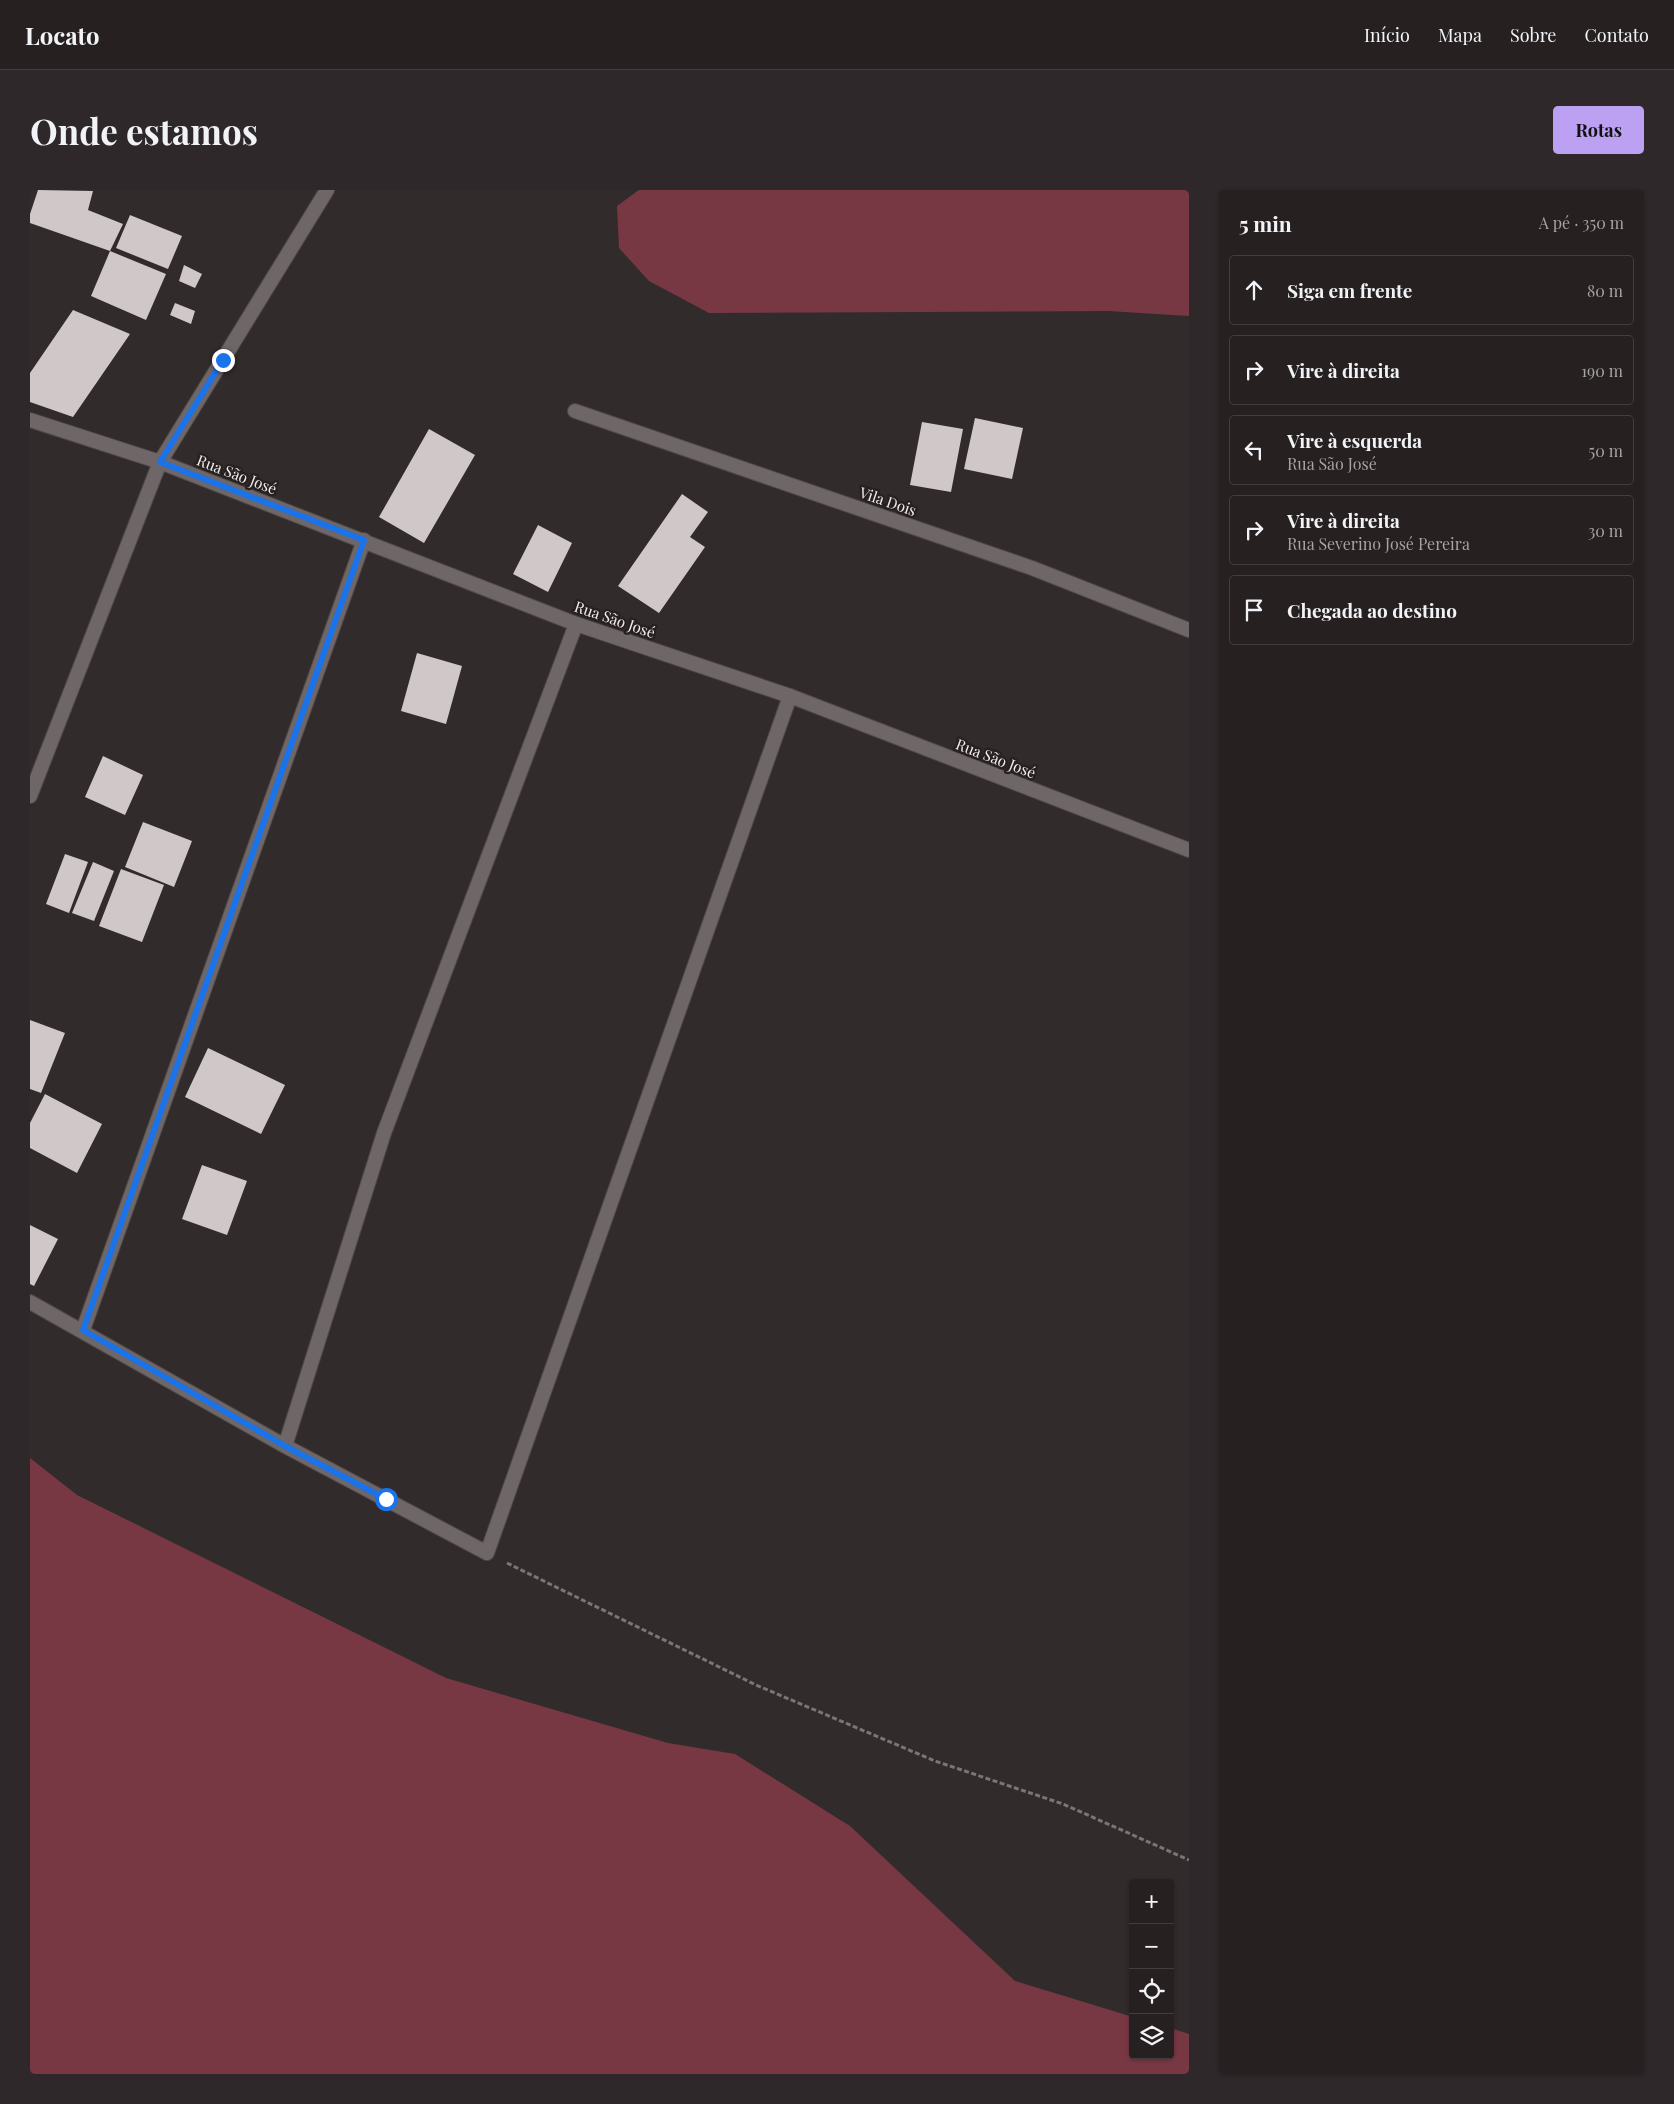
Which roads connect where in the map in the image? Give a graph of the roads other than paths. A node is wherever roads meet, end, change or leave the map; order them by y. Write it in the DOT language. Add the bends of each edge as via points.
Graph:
graph roads {
  1 [pos="327,190"];
  2 [pos="575,411"];
  3 [pos="30,420"];
  4 [pos="160,462"];
  5 [pos="364,540"];
  6 [pos="576,624"];
  7 [pos="1189,630"];
  8 [pos="790,696"];
  9 [pos="30,796"];
  10 [pos="1189,850"];
  11 [pos="30,1302"];
  12 [pos="83,1330"];
  13 [pos="285,1446"];
  1 -- 4 [label="street"];
  2 -- 7 [label="street, Vila Dois" via="1032,568"];
  3 -- 4 [label="street, Rua São José"];
  4 -- 5 [label="street, Rua São José"];
  4 -- 9 [label="street"];
  5 -- 6 [label="street, Rua São José"];
  5 -- 12 [label="street"];
  6 -- 8 [label="street, Rua São José"];
  6 -- 13 [label="street" via="384,1133"];
  8 -- 10 [label="street, Rua São José"];
  8 -- 13 [label="street" via="487,1553"];
  11 -- 12 [label="street"];
  12 -- 13 [label="street"];
}
